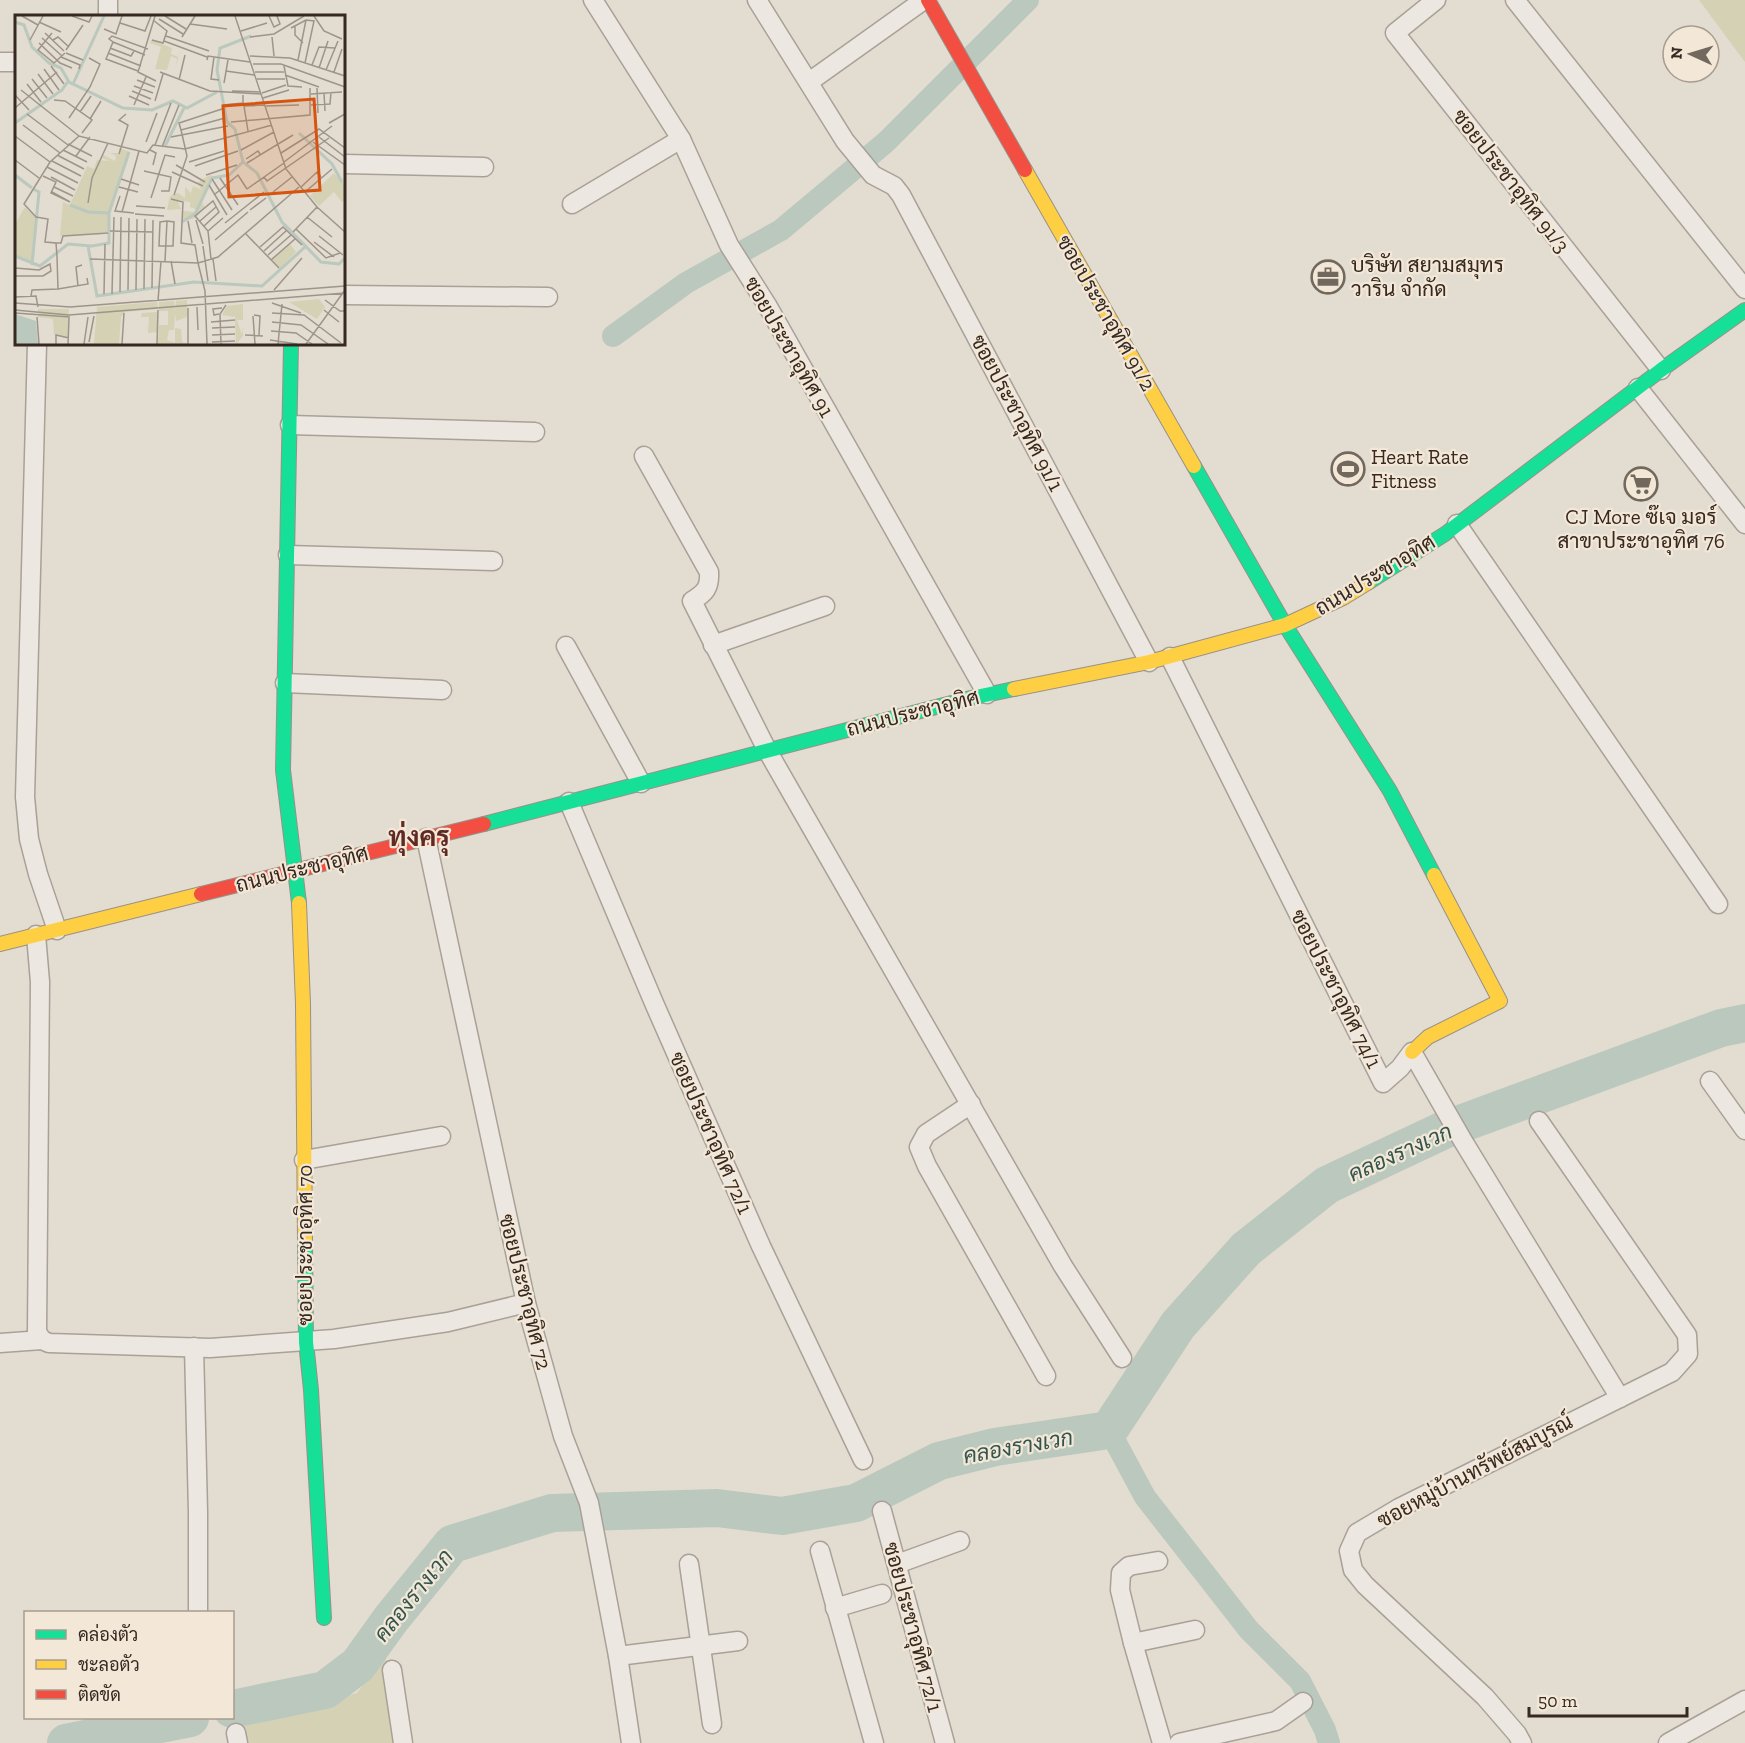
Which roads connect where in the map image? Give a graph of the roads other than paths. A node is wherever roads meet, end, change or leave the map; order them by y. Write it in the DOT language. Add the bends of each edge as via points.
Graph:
graph roads {
  1 [pos="593,0"];
  2 [pos="757,0"];
  3 [pos="926,0"];
  4 [pos="1436,0"];
  5 [pos="1515,0"];
  6 [pos="808,82"];
  7 [pos="681,139"];
  8 [pos="345,164"];
  9 [pos="484,167"];
  10 [pos="572,204"];
  11 [pos="1745,290"];
  12 [pos="345,295"];
  13 [pos="548,297"];
  14 [pos="1745,310"];
  15 [pos="37,345"];
  16 [pos="291,345"];
  17 [pos="1661,370"];
  18 [pos="1638,388"];
  19 [pos="290,425"];
  20 [pos="535,432"];
  21 [pos="644,456"];
  22 [pos="1457,524"];
  23 [pos="1745,524"];
  24 [pos="288,555"];
  25 [pos="493,561"];
  26 [pos="825,606"];
  27 [pos="1286,625"];
  28 [pos="713,645"];
  29 [pos="566,646"];
  30 [pos="1170,657"];
  31 [pos="1149,662"];
  32 [pos="285,683"];
  33 [pos="442,690"];
  34 [pos="987,694"];
  35 [pos="767,750"];
  36 [pos="641,783"];
  37 [pos="569,802"];
  38 [pos="426,838"];
  39 [pos="295,871"];
  40 [pos="1718,904"];
  41 [pos="57,930"];
  42 [pos="36,936"];
  43 [pos="0,944"];
  44 [pos="1412,1052"];
  45 [pos="1710,1081"];
  46 [pos="971,1104"];
  47 [pos="1539,1121"];
  48 [pos="1745,1130"];
  49 [pos="441,1136"];
  50 [pos="304,1160"];
  51 [pos="526,1303"];
  52 [pos="42,1340"];
  53 [pos="0,1342"];
  54 [pos="306,1342"];
  55 [pos="194,1347"];
  56 [pos="1122,1358"];
  57 [pos="1046,1376"];
  58 [pos="1620,1398"];
  59 [pos="863,1460"];
  60 [pos="882,1511"];
  61 [pos="960,1541"];
  62 [pos="820,1551"];
  63 [pos="1158,1561"];
  64 [pos="689,1564"];
  65 [pos="897,1564"];
  66 [pos="882,1594"];
  67 [pos="835,1608"];
  68 [pos="198,1611"];
  69 [pos="324,1618"];
  70 [pos="1195,1630"];
  71 [pos="738,1641"];
  72 [pos="1133,1643"];
  73 [pos="701,1646"];
  74 [pos="618,1656"];
  75 [pos="392,1670"];
  76 [pos="1745,1700"];
  77 [pos="1303,1702"];
  78 [pos="712,1724"];
  79 [pos="403,1743"];
  80 [pos="631,1743"];
  81 [pos="874,1743"];
  82 [pos="945,1743"];
  83 [pos="1162,1743"];
  84 [pos="1179,1743"];
  85 [pos="1522,1743"];
  86 [pos="1668,1743"];
  1 -- 7 [label="street, ซอยประชาอุทิศ 91"];
  2 -- 6 [label="street, ซอยประชาอุทิศ 91/1"];
  3 -- 6 [label="street"];
  3 -- 27 [label="street, ซอยประชาอุทิศ 91/2"];
  4 -- 17 [label="street, ซอยประชาอุทิศ 91/3" via="1395,33"];
  5 -- 11 [label="street"];
  6 -- 31 [label="street, ซอยประชาอุทิศ 91/1" via="845,141 873,175 894,186 901,195"];
  7 -- 10 [label="street"];
  7 -- 34 [label="street, ซอยประชาอุทิศ 91" via="729,245"];
  8 -- 9 [label="street"];
  12 -- 13 [label="street"];
  14 -- 17 [label="street, ถนนประชาอุทิศ"];
  15 -- 41 [label="street" via="25,797 29,839"];
  16 -- 19 [label="street, ซอยประชาอุทิศ 70"];
  17 -- 18 [label="street, ถนนประชาอุทิศ"];
  18 -- 22 [label="street, ถนนประชาอุทิศ"];
  18 -- 23 [label="street"];
  19 -- 20 [label="street"];
  19 -- 24 [label="street, ซอยประชาอุทิศ 70"];
  21 -- 28 [label="street" via="709,572 710,584 705,593 692,601"];
  22 -- 27 [label="street, ถนนประชาอุทิศ" via="1343,598"];
  22 -- 40 [label="street"];
  24 -- 25 [label="street"];
  24 -- 32 [label="street, ซอยประชาอุทิศ 70"];
  26 -- 28 [label="street"];
  27 -- 30 [label="street, ถนนประชาอุทิศ"];
  27 -- 44 [label="street, ซอยประชาอุทิศ 91/2" via="1390,791 1500,1001 1428,1037"];
  28 -- 35 [label="street"];
  29 -- 36 [label="street"];
  30 -- 31 [label="street, ถนนประชาอุทิศ"];
  30 -- 44 [label="street, ซอยประชาอุทิศ 74/1" via="1383,1083"];
  31 -- 34 [label="street, ถนนประชาอุทิศ"];
  32 -- 33 [label="street"];
  32 -- 39 [label="street, ซอยประชาอุทิศ 70" via="283,770"];
  34 -- 35 [label="street, ถนนประชาอุทิศ"];
  35 -- 36 [label="street, ถนนประชาอุทิศ"];
  35 -- 46 [label="street"];
  36 -- 37 [label="street, ถนนประชาอุทิศ"];
  37 -- 38 [label="street, ถนนประชาอุทิศ"];
  37 -- 59 [label="street, ซอยประชาอุทิศ 72/1" via="756,1236"];
  38 -- 39 [label="street, ถนนประชาอุทิศ"];
  38 -- 51 [label="street, ซอยประชาอุทิศ 72"];
  39 -- 41 [label="street, ถนนประชาอุทิศ"];
  39 -- 50 [label="street, ซอยประชาอุทิศ 70" via="303,1004"];
  41 -- 42 [label="street, ถนนประชาอุทิศ"];
  42 -- 43 [label="street, ถนนประชาอุทิศ"];
  42 -- 52 [label="street" via="40,982 37,1332"];
  44 -- 58 [label="street, ซอยประชาอุทิศ 74/1" via="1462,1141"];
  45 -- 48 [label="street"];
  46 -- 56 [label="street" via="1063,1266"];
  46 -- 57 [label="street" via="926,1134 919,1147"];
  47 -- 58 [label="street" via="1687,1335 1688,1354 1672,1372"];
  49 -- 50 [label="street"];
  50 -- 54 [label="street, ซอยประชาอุทิศ 70"];
  51 -- 54 [label="street" via="448,1322"];
  51 -- 74 [label="street, ซอยประชาอุทิศ 72" via="563,1436 590,1503"];
  52 -- 53 [label="street"];
  52 -- 55 [label="street" via="75,1345"];
  54 -- 55 [label="street"];
  54 -- 69 [label="street, ซอยประชาอุทิศ 70"];
  55 -- 68 [label="street"];
  58 -- 85 [label="street, ซอยหมู่บ้านทรัพย์สมบูรณ์" via="1399,1508 1358,1533 1349,1551 1353,1570 1365,1586 1485,1697"];
  60 -- 65 [label="street, ซอยประชาอุทิศ 72/1"];
  61 -- 65 [label="street"];
  62 -- 67 [label="street"];
  63 -- 72 [label="street" via="1129,1566 1121,1573 1120,1590"];
  64 -- 73 [label="street"];
  65 -- 82 [label="street, ซอยประชาอุทิศ 72/1"];
  66 -- 67 [label="street"];
  67 -- 81 [label="street"];
  70 -- 72 [label="street"];
  71 -- 73 [label="street"];
  72 -- 83 [label="street"];
  73 -- 74 [label="street"];
  73 -- 78 [label="street"];
  74 -- 80 [label="street, ซอยประชาอุทิศ 72"];
  75 -- 79 [label="street"];
  76 -- 86 [label="street"];
  77 -- 84 [label="street" via="1276,1721"];
}
